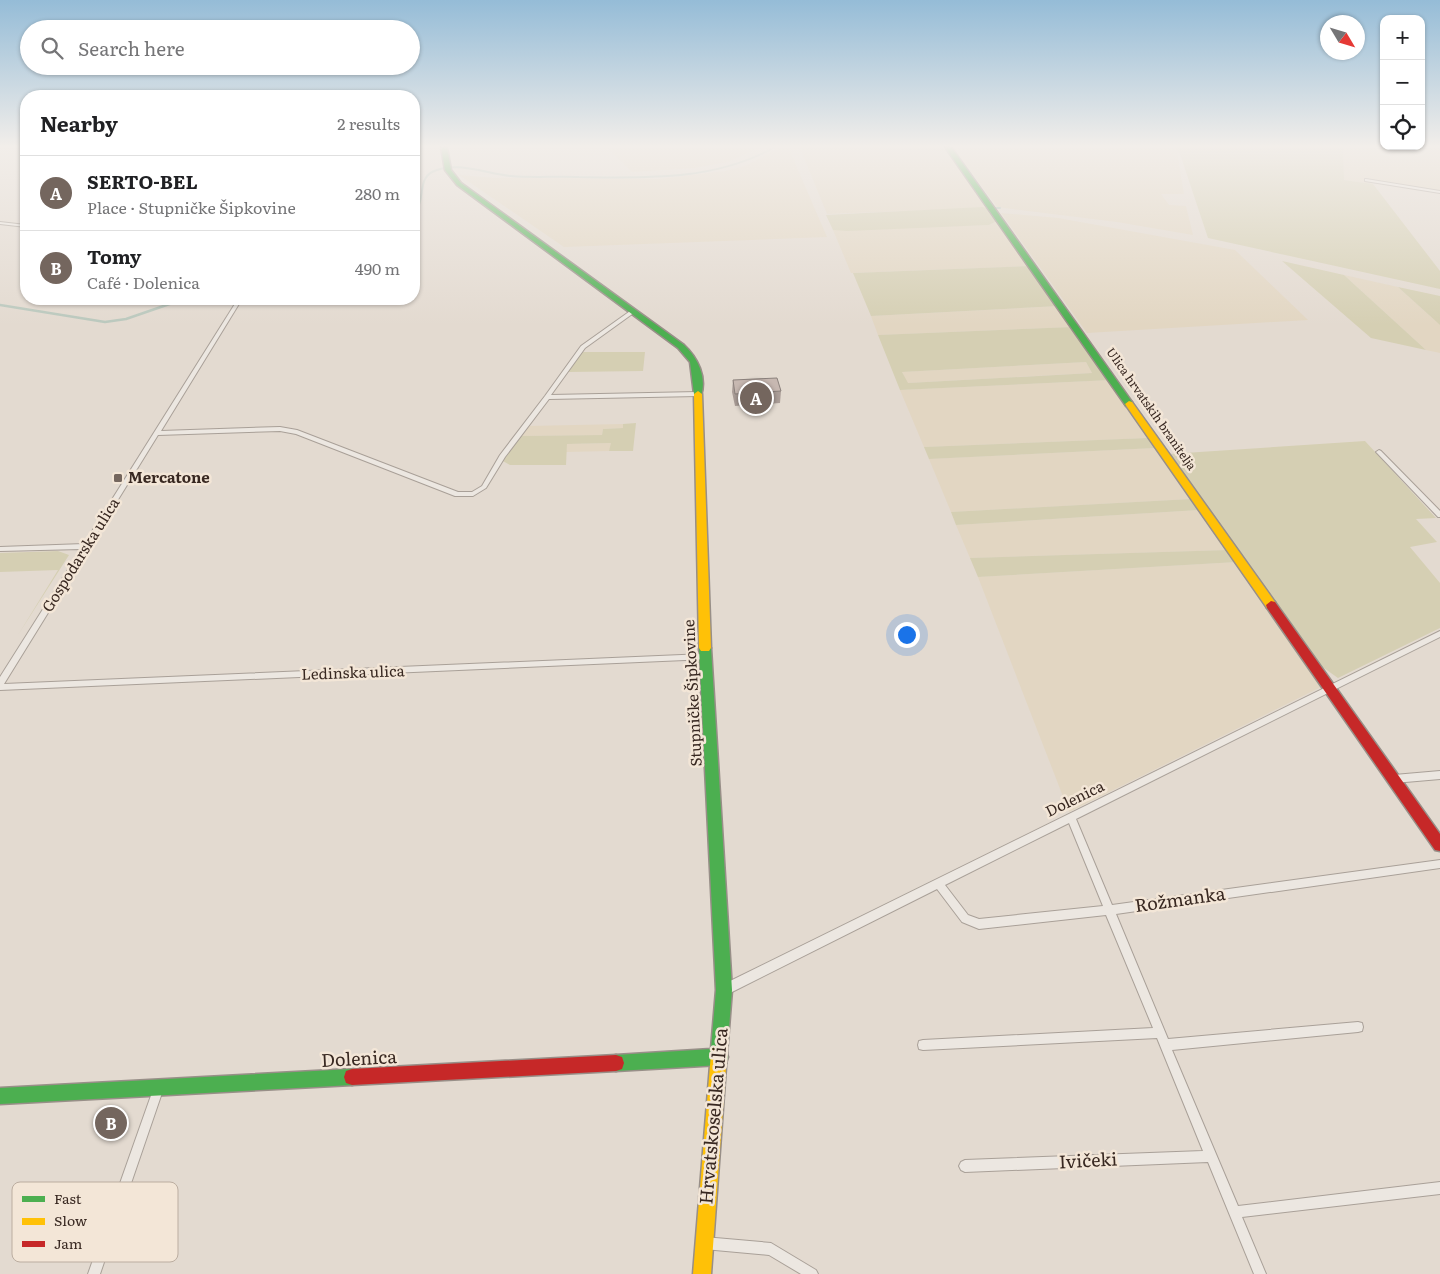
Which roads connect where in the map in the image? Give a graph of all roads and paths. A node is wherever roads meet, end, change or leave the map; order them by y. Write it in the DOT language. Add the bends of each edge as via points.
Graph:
graph roads {
  1 [pos="490,206"];
  2 [pos="991,206"];
  3 [pos="0,223"];
  4 [pos="20,225"];
  5 [pos="236,305"];
  6 [pos="633,311"];
  7 [pos="698,394"];
  8 [pos="547,397"];
  9 [pos="157,433"];
  10 [pos="1379,452"];
  11 [pos="1440,516"];
  12 [pos="87,546"];
  13 [pos="0,549"];
  14 [pos="1440,634"];
  15 [pos="705,657"];
  16 [pos="0,686"];
  17 [pos="1331,688"];
  18 [pos="1440,775"];
  19 [pos="1394,779"];
  20 [pos="1071,818"];
  21 [pos="1440,845"];
  22 [pos="1440,864"];
  23 [pos="938,883"];
  24 [pos="1109,910"];
  25 [pos="724,990"];
  26 [pos="1358,1026"];
  27 [pos="1160,1034"];
  28 [pos="923,1045"];
  29 [pos="1165,1045"];
  30 [pos="720,1057"];
  31 [pos="159,1087"];
  32 [pos="0,1096"];
  33 [pos="1210,1156"];
  34 [pos="965,1166"];
  35 [pos="126,1182"];
  36 [pos="1440,1188"];
  37 [pos="1234,1212"];
  38 [pos="704,1242"];
  39 [pos="98,1262"];
  40 [pos="94,1274"];
  41 [pos="702,1274"];
  42 [pos="812,1274"];
  43 [pos="1260,1274"];
  1 -- 6 [label="street, Stupničke Šipkovine"];
  2 -- 17 [label="street, Ulica hrvatskih branitelja"];
  3 -- 4 [label="street"];
  5 -- 9 [label="street, Gospodarska ulica"];
  6 -- 7 [label="street, Stupničke Šipkovine" via="693,357 697,365"];
  6 -- 8 [label="street" via="583,347"];
  7 -- 8 [label="street"];
  7 -- 15 [label="street, Stupničke Šipkovine"];
  8 -- 9 [label="street" via="502,456 484,487 469,495 457,494 297,432 280,429"];
  9 -- 12 [label="street, Gospodarska ulica"];
  10 -- 11 [label="street"];
  12 -- 13 [label="street"];
  12 -- 16 [label="street, Gospodarska ulica"];
  14 -- 17 [label="street, Dolenica"];
  15 -- 16 [label="street, Ledinska ulica"];
  15 -- 25 [label="street, Stupničke Šipkovine"];
  17 -- 19 [label="street"];
  17 -- 20 [label="street, Dolenica"];
  18 -- 19 [label="street"];
  19 -- 21 [label="street"];
  20 -- 23 [label="street, Dolenica"];
  20 -- 24 [label="street"];
  22 -- 24 [label="street, Rožmanka"];
  23 -- 24 [label="street, Rožmanka" via="965,919 979,924"];
  23 -- 25 [label="street, Dolenica"];
  24 -- 27 [label="street"];
  25 -- 30 [label="street, Hrvatskoselska ulica"];
  26 -- 29 [label="street"];
  27 -- 28 [label="street"];
  27 -- 29 [label="street"];
  29 -- 33 [label="street"];
  30 -- 31 [label="street, Dolenica"];
  30 -- 38 [label="street, Hrvatskoselska ulica"];
  31 -- 32 [label="street, Dolenica"];
  31 -- 35 [label="street"];
  33 -- 34 [label="street, Ivičeki"];
  33 -- 37 [label="street"];
  36 -- 37 [label="street"];
  37 -- 43 [label="street"];
  38 -- 41 [label="street, Hrvatskoselska ulica"];
  38 -- 42 [label="street" via="771,1249"];
  39 -- 40 [label="street"];
}
